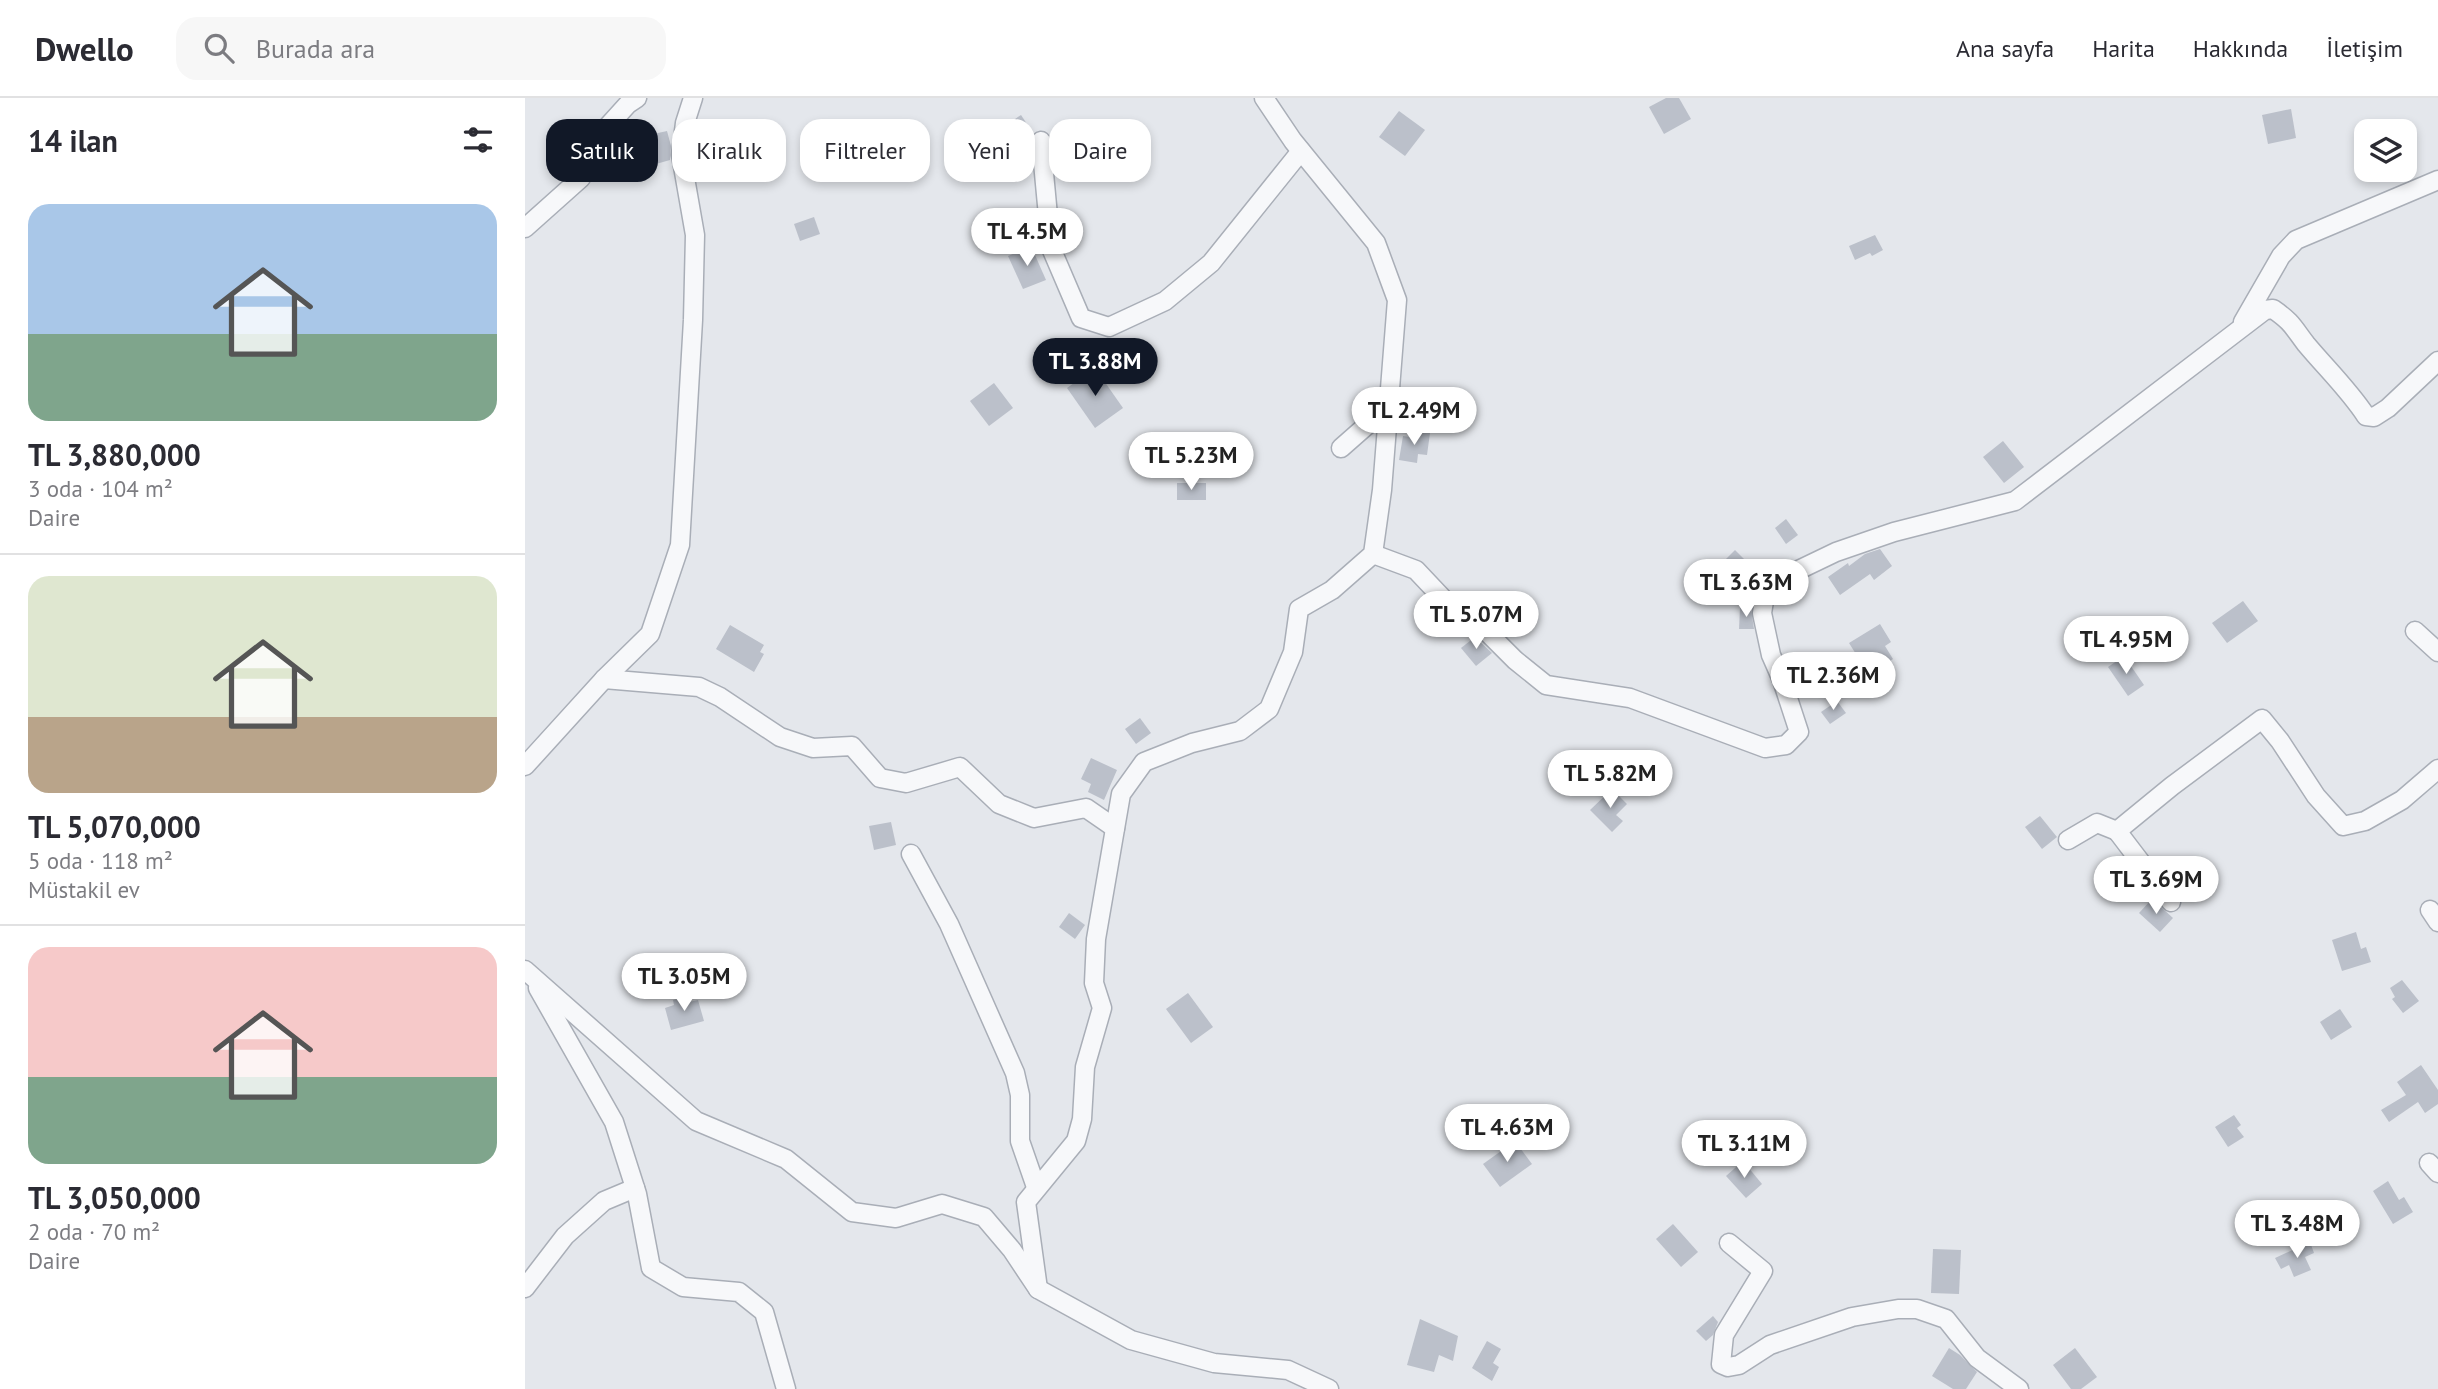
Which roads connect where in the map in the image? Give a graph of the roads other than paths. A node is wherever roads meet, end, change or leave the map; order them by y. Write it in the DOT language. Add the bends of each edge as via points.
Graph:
graph roads {
  1 [pos="637,98"];
  2 [pos="693,98"];
  3 [pos="1264,98"];
  4 [pos="1041,141"];
  5 [pos="1301,151"];
  6 [pos="2438,180"];
  7 [pos="525,228"];
  8 [pos="2239,330"];
  9 [pos="2438,361"];
  10 [pos="1388,412"];
  11 [pos="1341,448"];
  12 [pos="1373,554"];
  13 [pos="2415,631"];
  14 [pos="2438,652"];
  15 [pos="604,678"];
  16 [pos="525,766"];
  17 [pos="2438,769"];
  18 [pos="1115,828"];
  19 [pos="2117,831"];
  20 [pos="2069,840"];
  21 [pos="911,854"];
  22 [pos="2171,902"];
  23 [pos="528,973"];
  24 [pos="1036,1187"];
  25 [pos="635,1188"];
  26 [pos="1729,1243"];
  27 [pos="525,1288"];
  28 [pos="1038,1289"];
  29 [pos="786,1389"];
  30 [pos="1329,1389"];
  31 [pos="2019,1389"];
  1 -- 7 [label="street" via="589,147 580,178"];
  2 -- 15 [label="street" via="681,155 695,235 680,545 650,634"];
  3 -- 5 [label="street"];
  4 -- 5 [label="street" via="1051,248 1081,318 1109,327 1165,302 1211,263"];
  5 -- 10 [label="street" via="1376,243 1397,300"];
  6 -- 8 [label="street" via="2296,240 2281,256"];
  8 -- 9 [label="street" via="2273,309 2290,321 2366,416 2374,417 2388,408"];
  8 -- 12 [label="street" via="2015,500 1894,531 1836,552 1786,576 1765,595 1762,614 1771,654 1799,732 1786,745 1765,748 1630,698 1546,685 1450,606 1416,570"];
  10 -- 11 [label="street"];
  10 -- 12 [label="street"];
  12 -- 18 [label="street" via="1332,590 1299,609 1293,652 1269,709 1240,731 1144,762 1121,794"];
  13 -- 14 [label="street"];
  15 -- 16 [label="street"];
  15 -- 18 [label="street" via="699,687 780,737 813,748 852,746 880,778 906,783 960,767 999,804 1034,818 1086,808"];
  17 -- 19 [label="street" via="2402,800 2365,821 2343,826 2316,796 2263,719"];
  18 -- 24 [label="street" via="1096,939 1094,983 1102,1008 1085,1067 1082,1119 1076,1141"];
  19 -- 20 [label="street" via="2097,823"];
  19 -- 22 [label="street"];
  21 -- 24 [label="street" via="949,924 1015,1073 1020,1141"];
  23 -- 25 [label="street" via="614,1122"];
  23 -- 28 [label="street" via="696,1121 786,1159 852,1212 896,1217 942,1204 984,1217"];
  24 -- 28 [label="street" via="1026,1202"];
  25 -- 27 [label="street" via="604,1200 565,1236"];
  25 -- 29 [label="street" via="651,1268 683,1287 739,1292 764,1312"];
  26 -- 31 [label="street" via="1763,1271 1724,1335 1721,1364 1739,1365 1770,1345 1852,1317 1917,1309 1946,1319 1977,1358"];
  28 -- 30 [label="street" via="1131,1340 1215,1363 1288,1370"];
}
